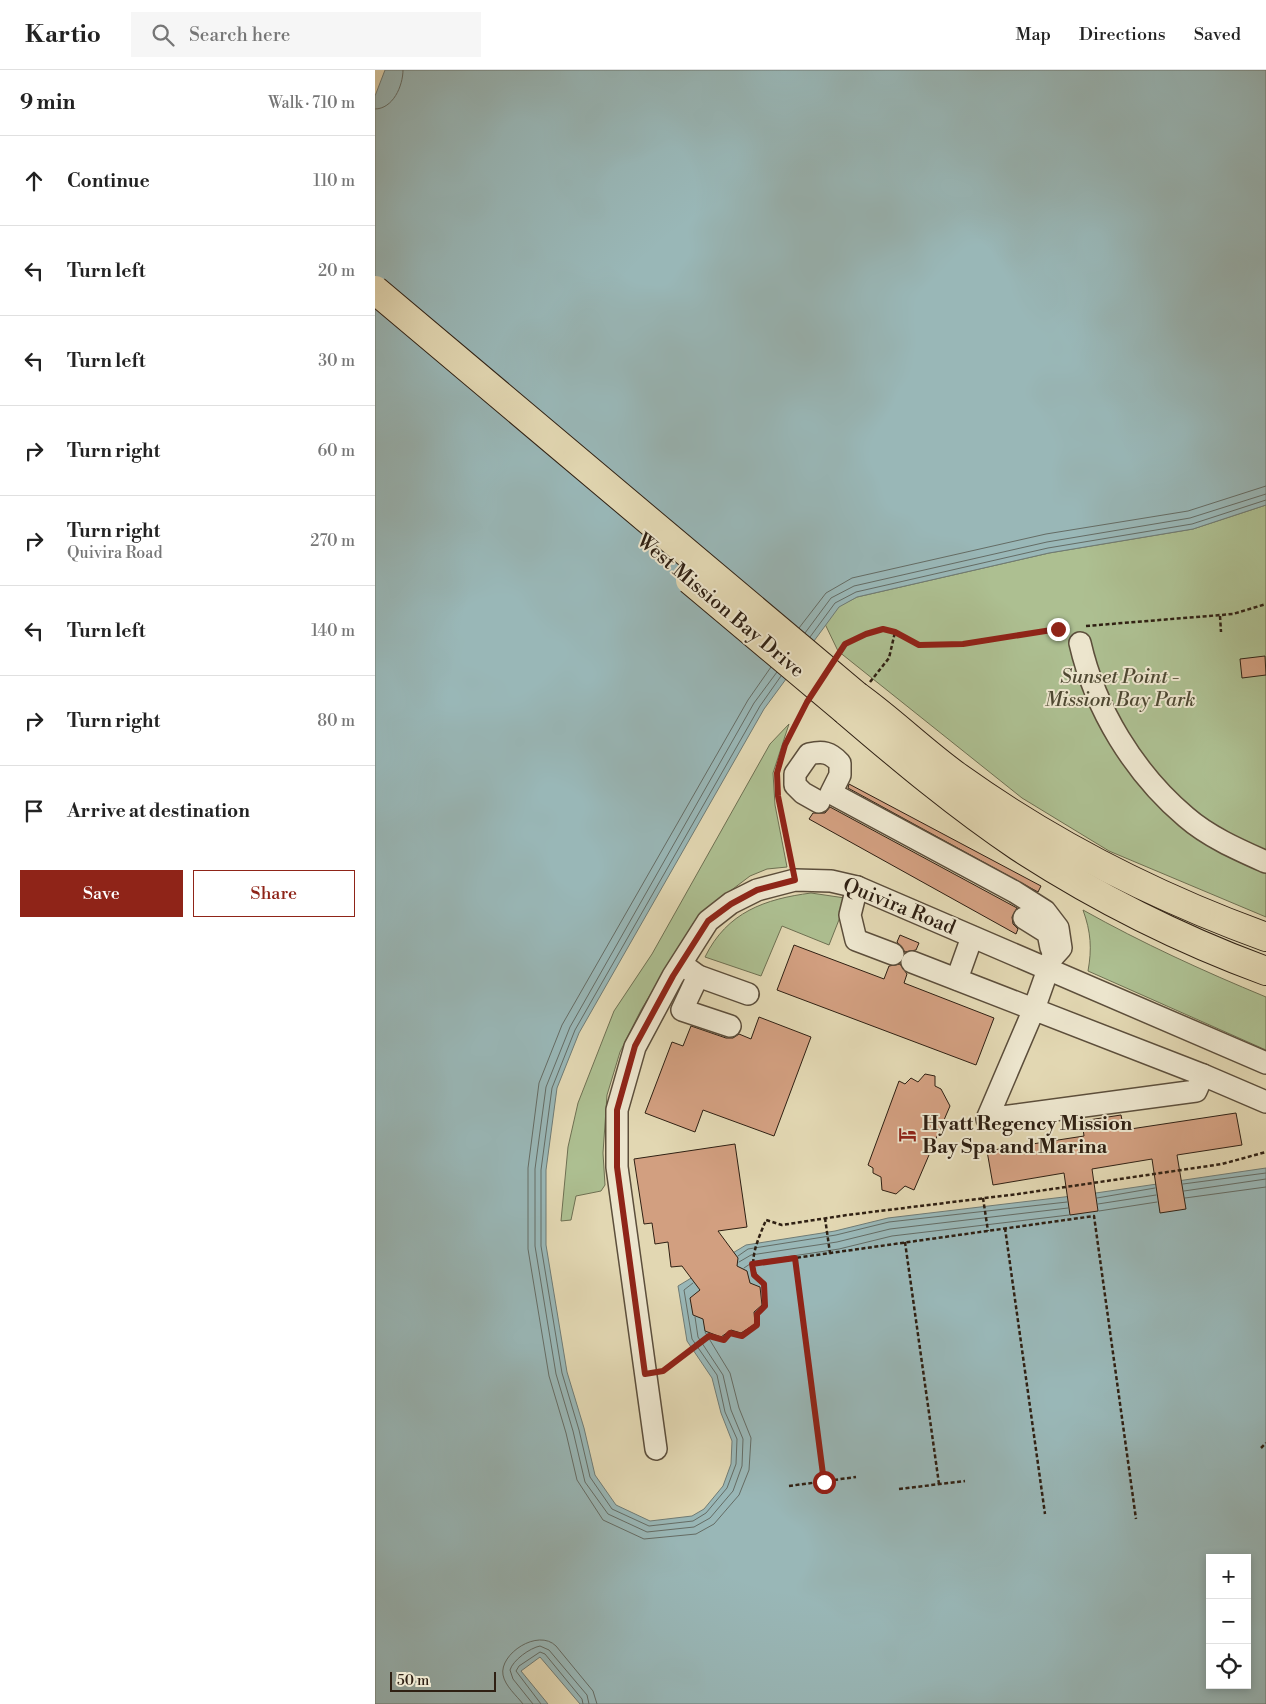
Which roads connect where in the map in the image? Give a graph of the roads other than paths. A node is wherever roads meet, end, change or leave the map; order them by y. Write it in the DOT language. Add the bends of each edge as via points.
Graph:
graph roads {
  1 [pos="375,290"];
  2 [pos="375,315"];
  3 [pos="1080,632"];
  4 [pos="857,698"];
  5 [pos="819,802"];
  6 [pos="1266,862"];
  7 [pos="857,887"];
  8 [pos="1024,918"];
  9 [pos="972,937"];
  10 [pos="1266,937"];
  11 [pos="681,964"];
  12 [pos="1050,964"];
  13 [pos="1266,970"];
  14 [pos="698,976"];
  15 [pos="957,979"];
  16 [pos="748,994"];
  17 [pos="1034,1009"];
  18 [pos="730,1026"];
  19 [pos="1266,1063"];
  20 [pos="1203,1075"];
  21 [pos="1266,1102"];
  22 [pos="656,1449"];
  1 -- 4 [label="main road, West Mission Bay Drive, bridge"];
  2 -- 4 [label="main road, West Mission Bay Drive, bridge"];
  3 -- 6 [label="street" via="1084,663 1116,735 1145,776 1187,818 1231,846"];
  4 -- 10 [label="main road, West Mission Bay Drive" via="958,777 1065,846 1184,906"];
  4 -- 13 [label="main road, West Mission Bay Drive" via="967,810 1074,881 1214,952"];
  5 -- 12 [label="street" via="795,785 795,774 809,754 821,751 832,754 840,763 840,775 831,793 1045,911 1058,928 1061,948"];
  7 -- 9 [label="street, Quivira Road"];
  7 -- 11 [label="street, Quivira Road" via="831,881 795,880 757,890 708,921"];
  7 -- 15 [label="street" via="851,915 857,940"];
  8 -- 12 [label="street" via="1048,933"];
  9 -- 12 [label="street, Quivira Road"];
  9 -- 15 [label="street"];
  11 -- 14 [label="street"];
  11 -- 22 [label="street, Quivira Road" via="635,1046 617,1110 617,1167"];
  12 -- 17 [label="street"];
  12 -- 19 [label="street, Quivira Road"];
  14 -- 16 [label="street"];
  14 -- 18 [label="street" via="682,1010"];
  15 -- 17 [label="street"];
  17 -- 20 [label="street"];
  17 -- 20 [label="street" via="987,1119 1196,1091"];
  20 -- 21 [label="street"];
}
